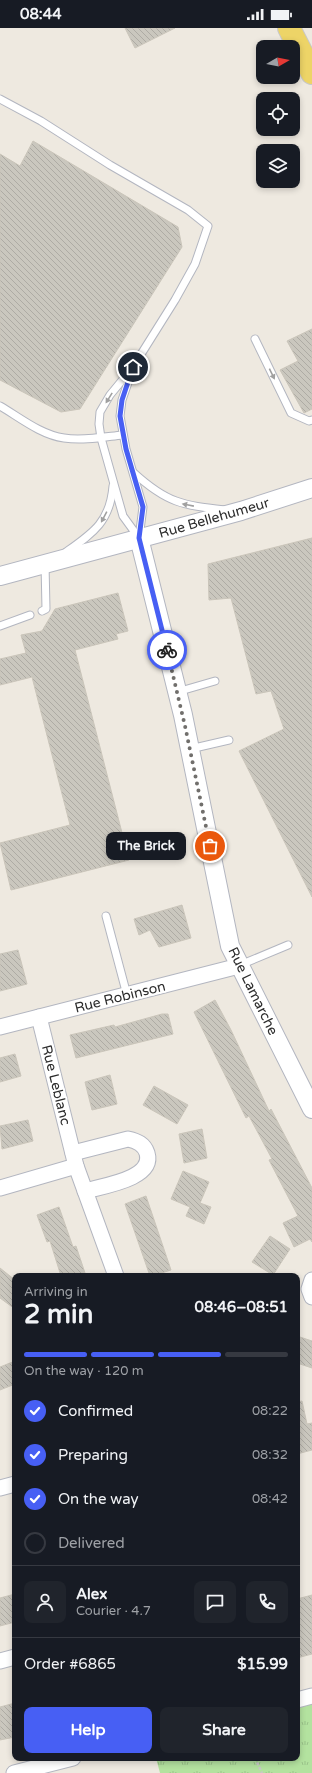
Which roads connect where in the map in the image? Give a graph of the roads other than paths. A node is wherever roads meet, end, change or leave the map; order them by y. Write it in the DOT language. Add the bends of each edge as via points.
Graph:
graph roads {
  1 [pos="289,28"];
  2 [pos="312,73"];
  3 [pos="0,99"];
  4 [pos="255,339"];
  5 [pos="133,367"];
  6 [pos="0,406"];
  7 [pos="312,420"];
  8 [pos="122,435"];
  9 [pos="100,438"];
  10 [pos="133,472"];
  11 [pos="114,480"];
  12 [pos="312,488"];
  13 [pos="241,511"];
  14 [pos="139,538"];
  15 [pos="49,563"];
  16 [pos="0,576"];
  17 [pos="42,611"];
  18 [pos="30,615"];
  19 [pos="0,626"];
  20 [pos="215,681"];
  21 [pos="177,692"];
  22 [pos="229,740"];
  23 [pos="190,750"];
  24 [pos="106,916"];
  25 [pos="288,945"];
  26 [pos="239,966"];
  27 [pos="126,995"];
  28 [pos="38,1017"];
  29 [pos="0,1027"];
  30 [pos="312,1109"];
  31 [pos="74,1159"];
  32 [pos="0,1188"];
  33 [pos="85,1191"];
  34 [pos="115,1273"];
  35 [pos="312,1280"];
  36 [pos="312,1297"];
  37 [pos="12,1485"];
  38 [pos="0,1488"];
  39 [pos="12,1658"];
  40 [pos="0,1661"];
  41 [pos="312,1696"];
  42 [pos="300,1699"];
  43 [pos="61,1761"];
  44 [pos="14,1773"];
  1 -- 2 [label="main road"];
  3 -- 5 [label="lane" via="188,210 208,226 195,264"];
  4 -- 7 [label="lane, one-way" via="291,412 309,421"];
  5 -- 8 [label="lane" via="122,400"];
  5 -- 9 [label="lane, one-way" via="100,412"];
  6 -- 9 [label="lane" via="44,432 63,438"];
  8 -- 9 [label="lane"];
  8 -- 10 [label="lane"];
  9 -- 11 [label="lane"];
  13 -- 10 [label="lane, one-way" via="183,504 160,494"];
  10 -- 14 [label="lane" via="143,507"];
  11 -- 14 [label="lane" via="123,516"];
  11 -- 15 [label="lane, one-way" via="109,508 99,526"];
  12 -- 13 [label="street, Rue Bellehumeur"];
  13 -- 14 [label="street, Rue Bellehumeur"];
  14 -- 15 [label="street, Rue Bellehumeur"];
  14 -- 21 [label="street, Rue Lamarche"];
  15 -- 16 [label="street, Rue Bellehumeur"];
  15 -- 17 [label="lane" via="46,609"];
  18 -- 19 [label="lane"];
  20 -- 21 [label="lane"];
  21 -- 23 [label="street, Rue Lamarche"];
  22 -- 23 [label="lane"];
  23 -- 26 [label="street, Rue Lamarche" via="227,936"];
  24 -- 27 [label="lane"];
  25 -- 26 [label="lane"];
  26 -- 27 [label="street, Rue Robinson"];
  26 -- 30 [label="street, Rue Lamarche"];
  27 -- 28 [label="street, Rue Robinson"];
  28 -- 29 [label="street, Rue Robinson"];
  28 -- 31 [label="street, Rue Leblanc"];
  31 -- 32 [label="street"];
  31 -- 33 [label="street, Rue Leblanc"];
  31 -- 33 [label="street" via="128,1139 137,1141 145,1148 148,1157 145,1168 138,1175"];
  33 -- 34 [label="street, Rue Leblanc"];
  35 -- 36 [label="street" via="309,1289"];
  37 -- 38 [label="street"];
  39 -- 40 [label="street"];
  41 -- 42 [label="street"];
  43 -- 44 [label="street"];
}
